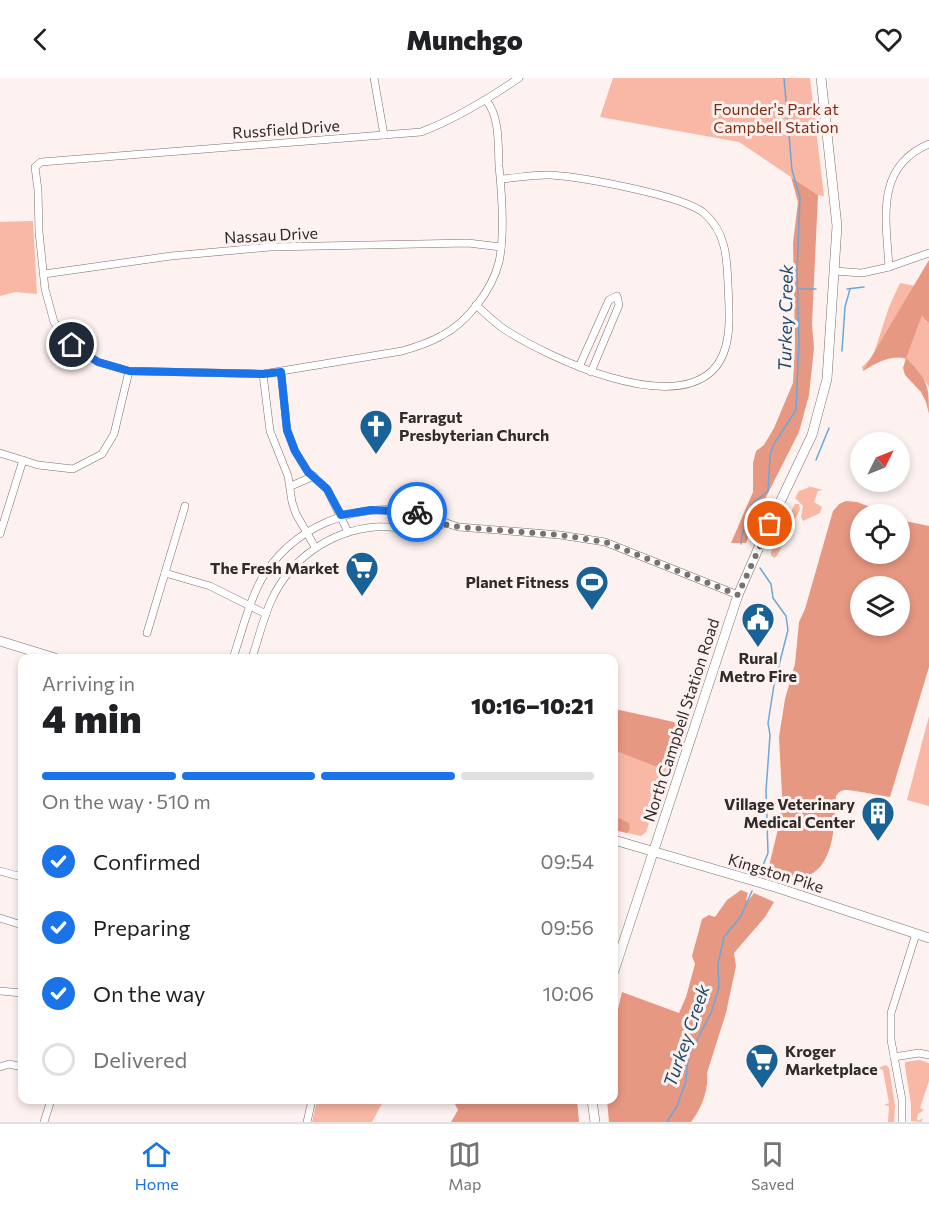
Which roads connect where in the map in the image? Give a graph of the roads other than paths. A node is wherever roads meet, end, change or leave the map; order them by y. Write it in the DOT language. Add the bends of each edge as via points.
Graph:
graph roads {
  1 [pos="374,78"];
  2 [pos="519,78"];
  3 [pos="821,78"];
  4 [pos="486,100"];
  5 [pos="384,135"];
  6 [pos="929,144"];
  7 [pos="501,179"];
  8 [pos="501,247"];
  9 [pos="929,253"];
  10 [pos="888,267"];
  11 [pos="834,271"];
  12 [pos="44,274"];
  13 [pos="476,305"];
  14 [pos="579,367"];
  15 [pos="129,371"];
  16 [pos="281,372"];
  17 [pos="591,372"];
  18 [pos="263,374"];
  19 [pos="0,453"];
  20 [pos="23,460"];
  21 [pos="314,476"];
  22 [pos="291,486"];
  23 [pos="185,506"];
  24 [pos="341,515"];
  25 [pos="443,524"];
  26 [pos="1,529"];
  27 [pos="306,532"];
  28 [pos="348,532"];
  29 [pos="315,547"];
  30 [pos="165,573"];
  31 [pos="738,595"];
  32 [pos="250,606"];
  33 [pos="266,614"];
  34 [pos="147,633"];
  35 [pos="0,643"];
  36 [pos="40,654"];
  37 [pos="234,654"];
  38 [pos="253,654"];
  39 [pos="618,841"];
  40 [pos="653,851"];
  41 [pos="0,871"];
  42 [pos="18,876"];
  43 [pos="0,918"];
  44 [pos="18,924"];
  45 [pos="916,934"];
  46 [pos="929,938"];
  47 [pos="618,959"];
  48 [pos="0,991"];
  49 [pos="18,993"];
  50 [pos="929,1055"];
  51 [pos="894,1057"];
  52 [pos="18,1066"];
  53 [pos="0,1067"];
  54 [pos="50,1104"];
  55 [pos="311,1104"];
  56 [pos="593,1104"];
  57 [pos="45,1122"];
  58 [pos="307,1122"];
  59 [pos="595,1122"];
  60 [pos="902,1122"];
  1 -- 5 [label="street"];
  2 -- 4 [label="street, Russfield Drive"];
  3 -- 11 [label="main road, North Campbell Station Road" via="836,213"];
  4 -- 5 [label="street, Russfield Drive" via="421,132"];
  4 -- 7 [label="street" via="493,109"];
  5 -- 12 [label="street, Russfield Drive" via="41,162 35,167"];
  6 -- 10 [label="street" via="902,162 888,188"];
  7 -- 8 [label="street"];
  7 -- 17 [label="street" via="549,175 607,183 686,203 704,213 718,229 727,253 729,303 726,346 713,370 686,383 665,386"];
  8 -- 12 [label="street, Nassau Drive" via="468,243 270,247"];
  8 -- 13 [label="street" via="489,287"];
  9 -- 10 [label="street"];
  10 -- 11 [label="street" via="862,273"];
  11 -- 31 [label="main road, North Campbell Station Road" via="827,379 819,415"];
  12 -- 15 [label="street" via="54,322 72,345 98,362"];
  13 -- 14 [label="street" via="506,331"];
  13 -- 16 [label="street" via="443,335 424,344"];
  14 -- 17 [label="street"];
  14 -- 17 [label="street" via="609,300 617,296 619,305"];
  15 -- 18 [label="street"];
  15 -- 20 [label="street" via="114,434 102,454 72,469"];
  16 -- 18 [label="street"];
  16 -- 21 [label="street" via="287,430 302,465"];
  18 -- 22 [label="street" via="270,431"];
  19 -- 20 [label="street"];
  20 -- 26 [label="street"];
  21 -- 22 [label="street"];
  21 -- 24 [label="street" via="327,489"];
  22 -- 27 [label="street" via="292,502"];
  23 -- 30 [label="street"];
  24 -- 25 [label="street" via="396,510 426,514"];
  24 -- 27 [label="street"];
  24 -- 28 [label="street"];
  25 -- 28 [label="street" via="425,530 384,527"];
  25 -- 31 [label="street" via="605,542"];
  27 -- 29 [label="street"];
  27 -- 32 [label="street" via="266,573"];
  28 -- 29 [label="street"];
  29 -- 33 [label="street" via="283,581"];
  30 -- 32 [label="street" via="210,586"];
  30 -- 34 [label="street"];
  31 -- 40 [label="main road, North Campbell Station Road"];
  32 -- 33 [label="street"];
  32 -- 37 [label="street"];
  33 -- 38 [label="street"];
  35 -- 36 [label="main road"];
  39 -- 40 [label="main road, Kingston Pike"];
  40 -- 45 [label="main road, Kingston Pike"];
  40 -- 47 [label="main road, North Campbell Station Road"];
  41 -- 42 [label="street"];
  43 -- 44 [label="street"];
  45 -- 46 [label="main road, Kingston Pike"];
  45 -- 51 [label="street" via="891,1013"];
  48 -- 49 [label="street"];
  50 -- 51 [label="street"];
  51 -- 60 [label="street"];
  52 -- 53 [label="street"];
  54 -- 57 [label="street"];
  55 -- 58 [label="street"];
  56 -- 59 [label="main road"];
}
